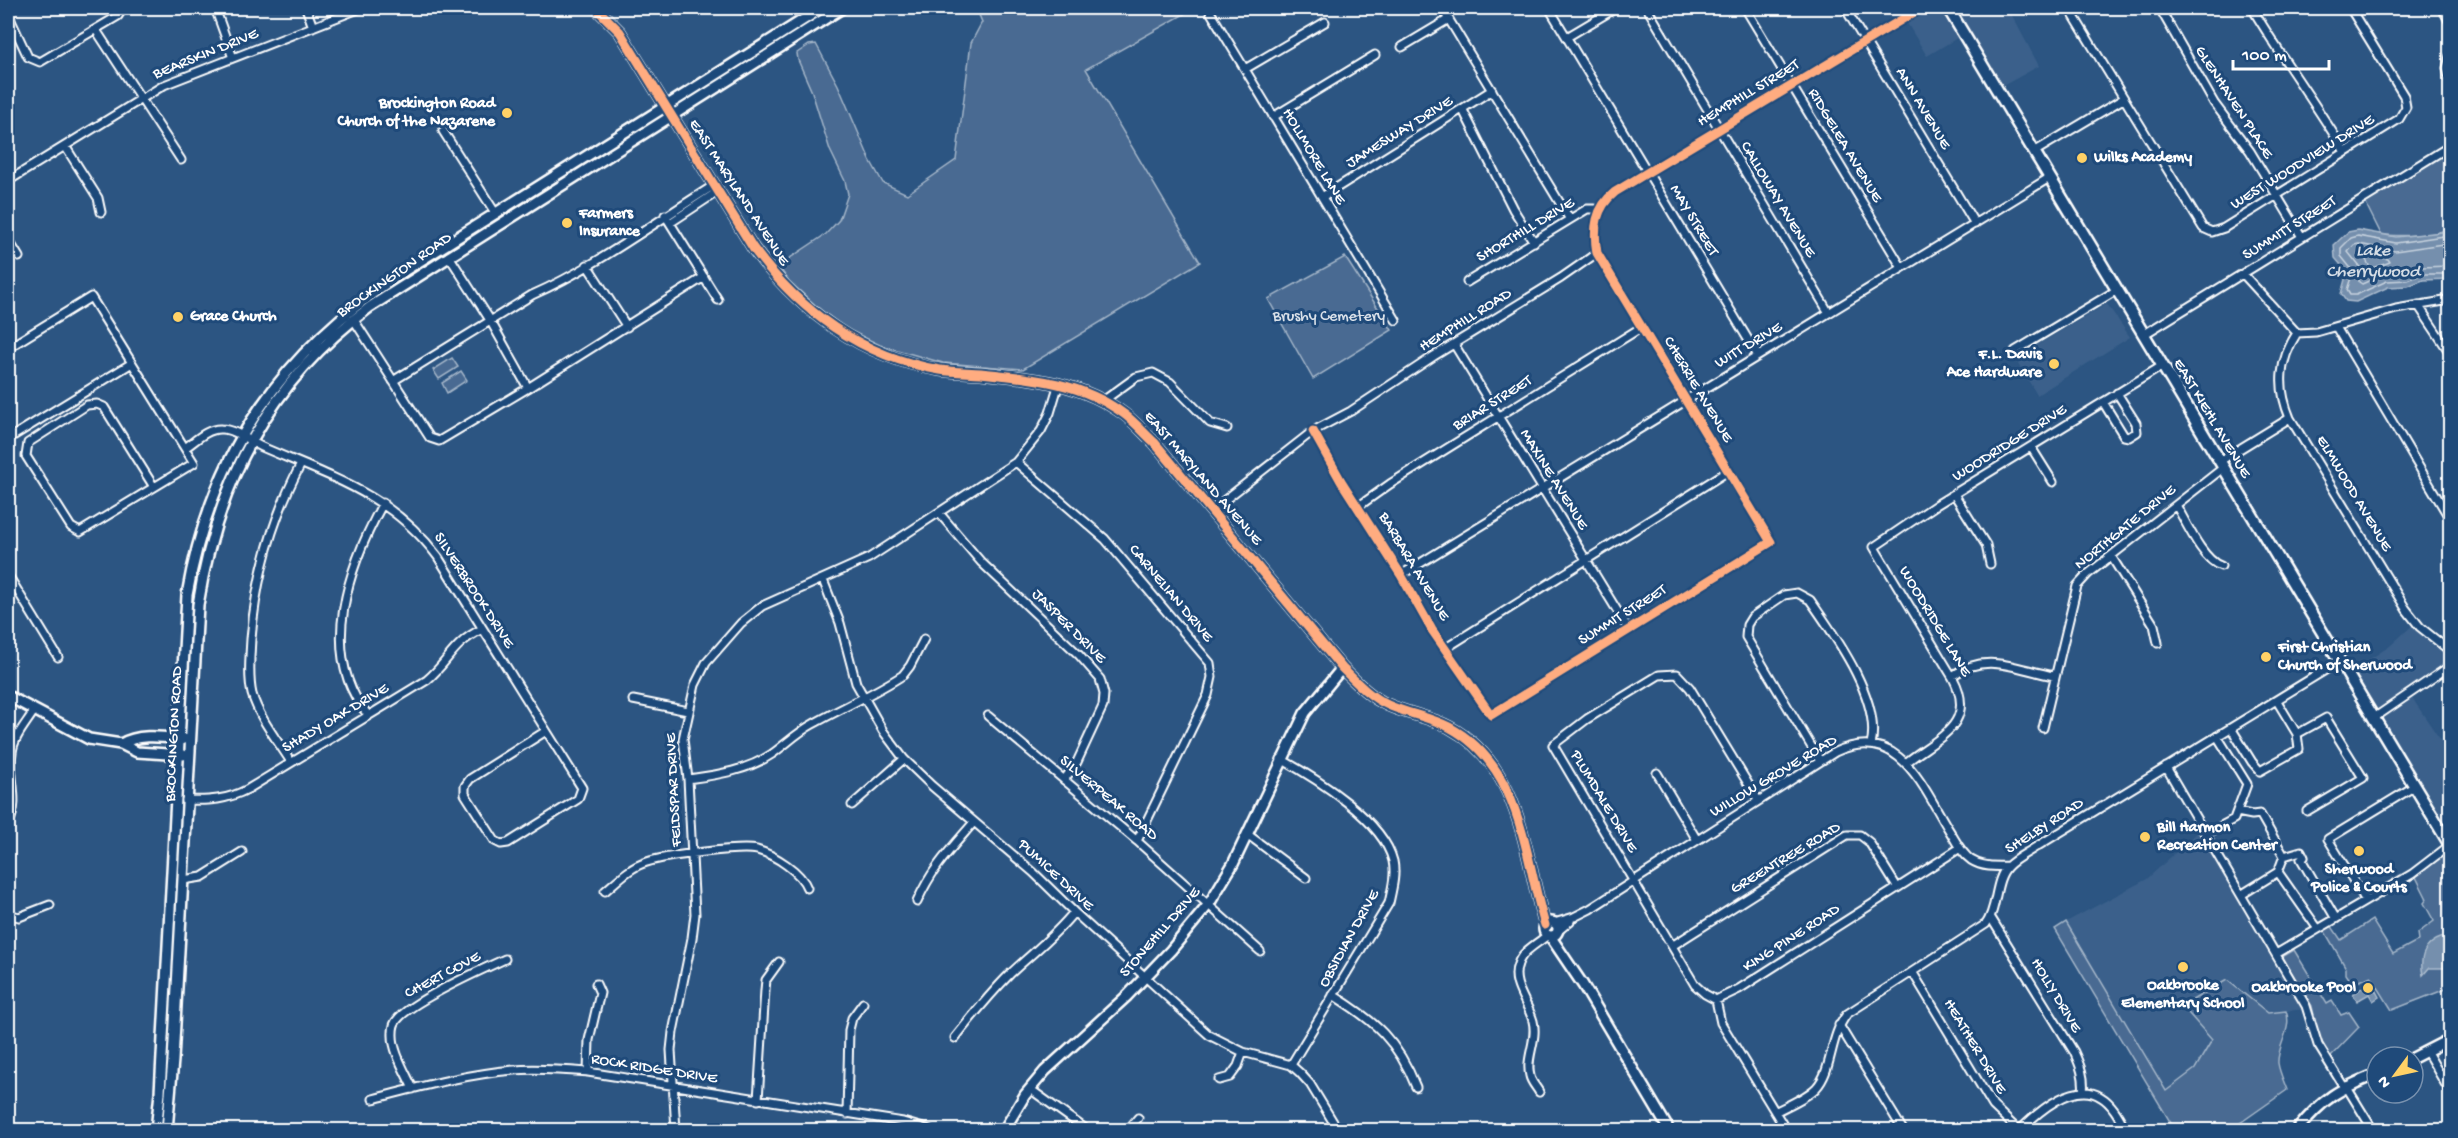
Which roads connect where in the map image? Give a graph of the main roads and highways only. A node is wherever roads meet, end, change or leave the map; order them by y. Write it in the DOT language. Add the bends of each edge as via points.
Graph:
graph roads {
  1 [pos="596,8"];
  2 [pos="822,8"];
  3 [pos="843,8"];
  4 [pos="1948,8"];
  5 [pos="665,107"];
  6 [pos="670,116"];
  7 [pos="246,439"];
  8 [pos="1342,668"];
  9 [pos="8,696"];
  10 [pos="156,737"];
  11 [pos="178,738"];
  12 [pos="189,739"];
  13 [pos="122,744"];
  14 [pos="156,753"];
  15 [pos="178,754"];
  16 [pos="188,755"];
  17 [pos="2447,831"];
  18 [pos="2451,845"];
  19 [pos="2451,1039"];
  20 [pos="2425,1053"];
  21 [pos="2365,1078"];
  22 [pos="1668,1130"];
  23 [pos="156,1131"];
  24 [pos="167,1131"];
  25 [pos="1004,1131"];
  26 [pos="2296,1131"];
  1 -- 5 [label="main road, EAST MARYLAND AVENUE" via="620,32"];
  2 -- 5 [label="main road, BROCKINGTON ROAD"];
  3 -- 6 [label="main road, BROCKINGTON ROAD"];
  4 -- 17 [label="main road, EAST KIEHL AVENUE" via="2415,786"];
  5 -- 6 [label="main road, EAST MARYLAND AVENUE"];
  5 -- 7 [label="main road, BROCKINGTON ROAD" via="375,290 329,327 285,373 260,406"];
  6 -- 7 [label="main road, BROCKINGTON ROAD" via="354,320 301,372"];
  6 -- 8 [label="main road, EAST MARYLAND AVENUE" via="753,248 776,278 815,315 861,344 923,367 1059,383 1125,414 1154,442"];
  7 -- 11 [label="main road, BROCKINGTON ROAD" via="212,498 191,572"];
  7 -- 12 [label="main road, BROCKINGTON ROAD" via="205,559 194,639"];
  8 -- 22 [label="main road, EAST MARYLAND AVENUE" via="1388,705 1448,727 1469,740 1495,767 1512,797 1551,929"];
  8 -- 25 [label="main road, STONEHILL DRIVE" via="1305,713 1233,864 1209,904 1146,976 1045,1071"];
  9 -- 13 [label="main road" via="89,739"];
  10 -- 11 [label="main road"];
  10 -- 13 [label="main road" via="136,738"];
  10 -- 14 [label="main road"];
  11 -- 12 [label="main road"];
  11 -- 15 [label="main road, BROCKINGTON ROAD"];
  12 -- 16 [label="main road, BROCKINGTON ROAD"];
  13 -- 14 [label="main road" via="137,752"];
  14 -- 15 [label="main road"];
  15 -- 16 [label="main road"];
  15 -- 23 [label="main road, BROCKINGTON ROAD"];
  16 -- 24 [label="main road, BROCKINGTON ROAD"];
  17 -- 18 [label="main road, EAST KIEHL AVENUE"];
  19 -- 20 [label="main road"];
  21 -- 26 [label="main road" via="2345,1086 2313,1110"];
}
